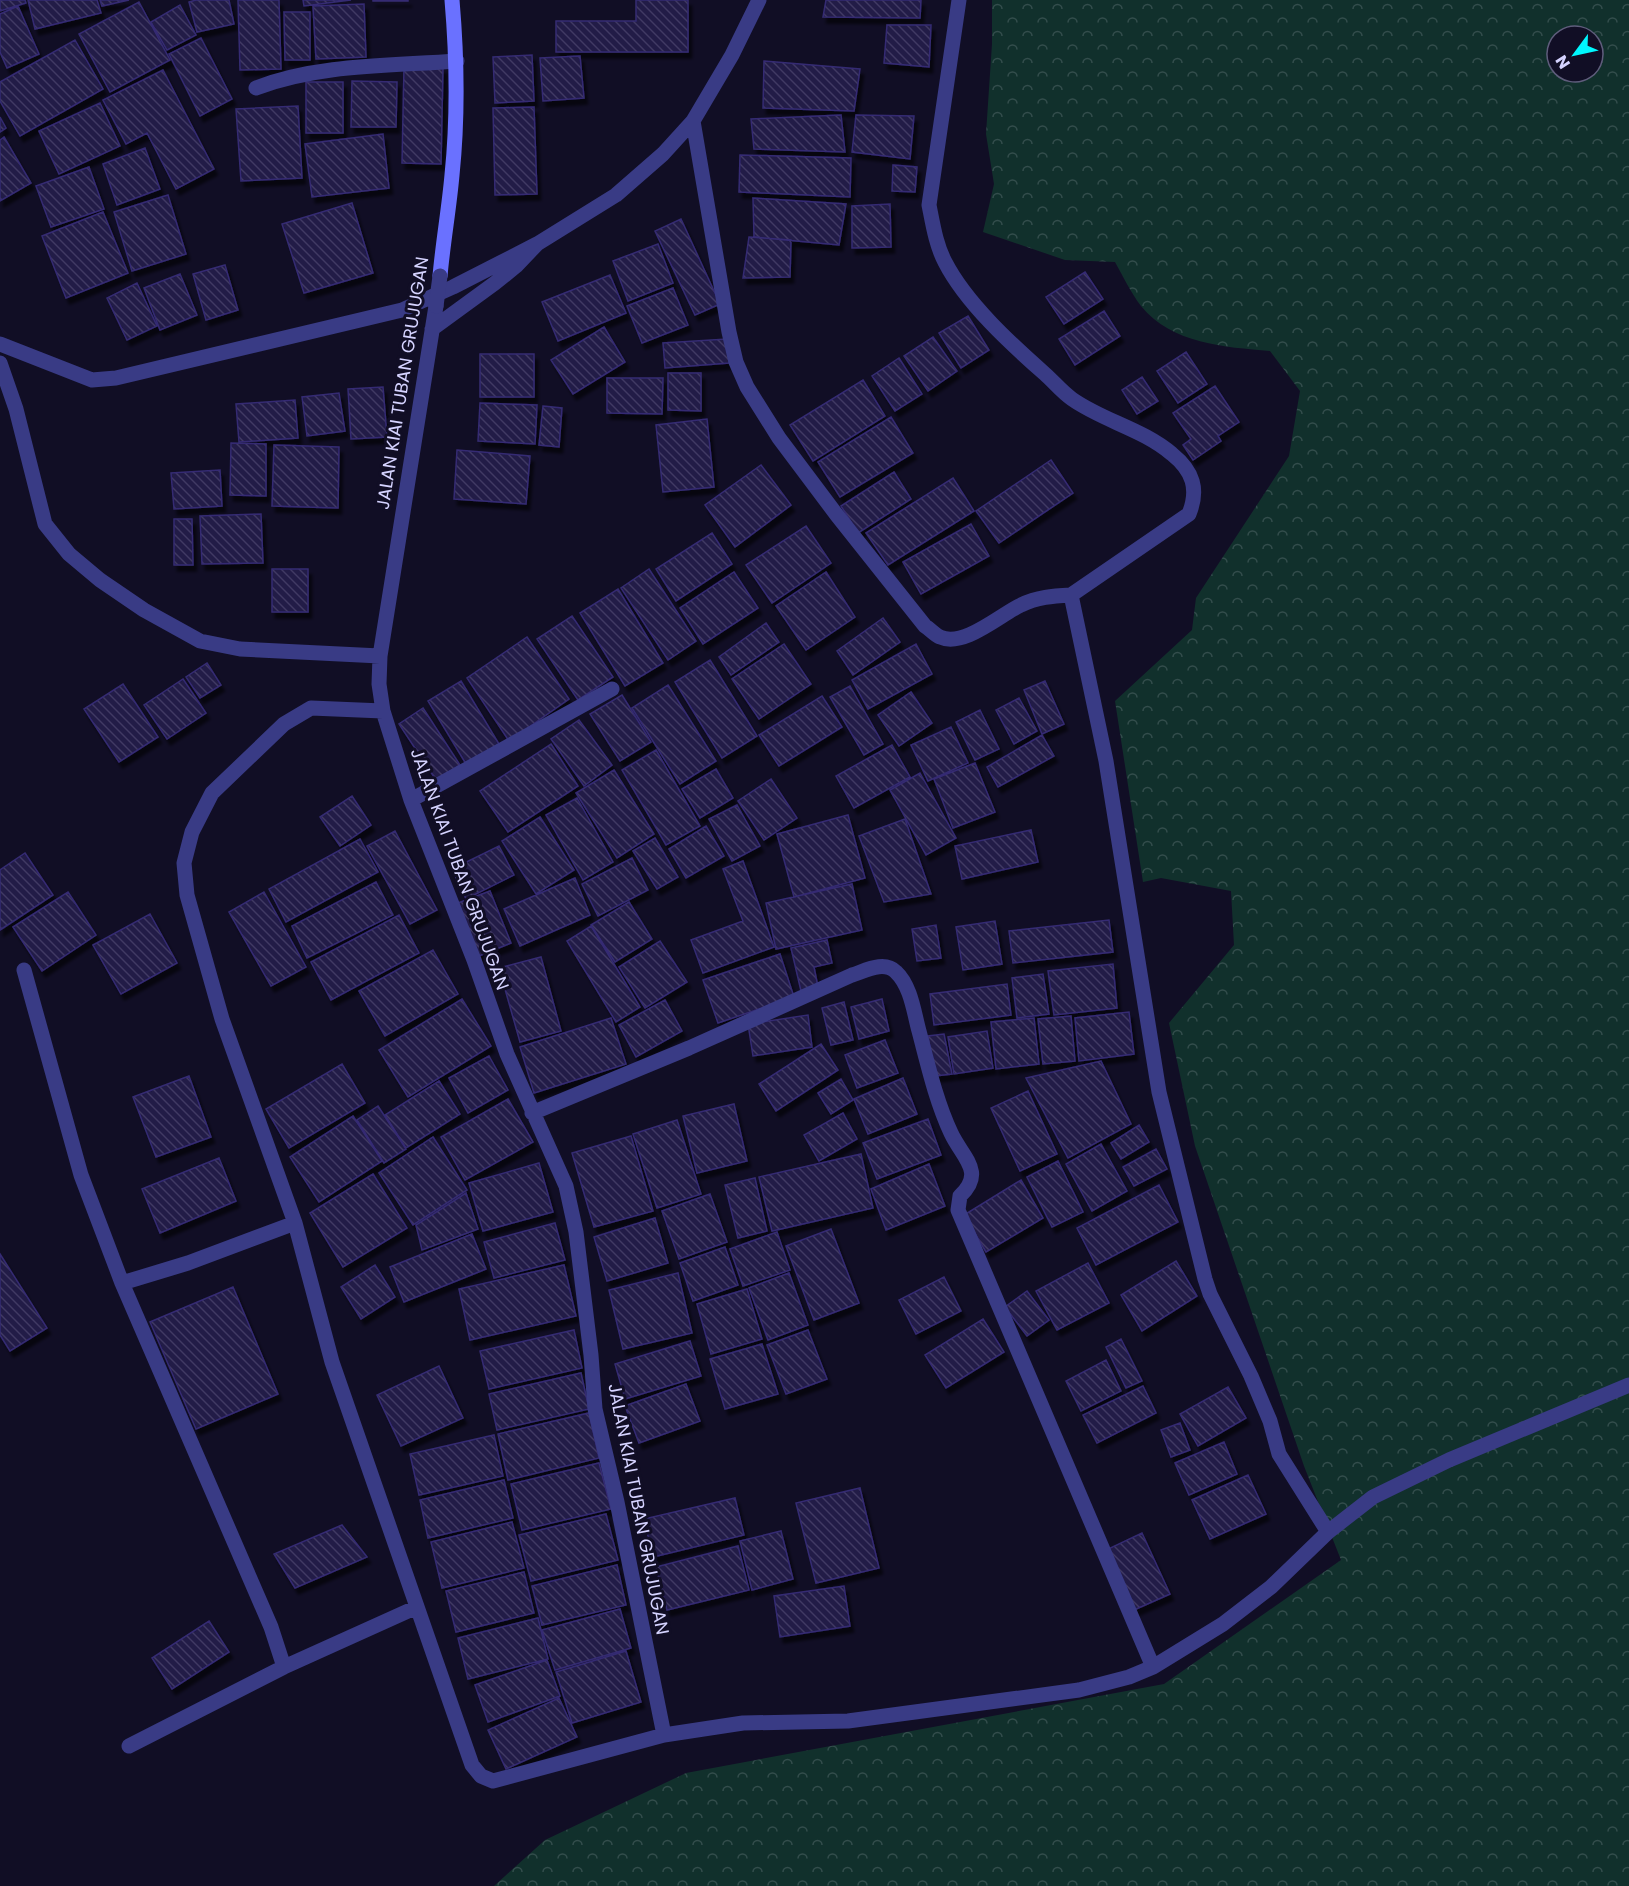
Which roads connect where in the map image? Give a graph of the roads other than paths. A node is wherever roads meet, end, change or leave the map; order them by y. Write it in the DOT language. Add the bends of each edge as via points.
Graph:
graph roads {
  1 [pos="452,0"];
  2 [pos="759,0"];
  3 [pos="958,0"];
  4 [pos="457,61"];
  5 [pos="256,88"];
  6 [pos="693,121"];
  7 [pos="537,244"];
  8 [pos="432,329"];
  9 [pos="0,344"];
  10 [pos="0,363"];
  11 [pos="1071,595"];
  12 [pos="380,656"];
  13 [pos="612,689"];
  14 [pos="383,711"];
  15 [pos="411,800"];
  16 [pos="24,970"];
  17 [pos="532,1113"];
  18 [pos="295,1223"];
  19 [pos="122,1283"];
  20 [pos="1629,1385"];
  21 [pos="1328,1532"];
  22 [pos="417,1607"];
  23 [pos="284,1667"];
  24 [pos="1153,1667"];
  25 [pos="664,1735"];
  26 [pos="129,1746"];
  1 -- 4 [label="street, JALAN KIAI TUBAN GRUJUGAN"];
  2 -- 6 [label="street" via="732,56"];
  3 -- 11 [label="street" via="929,205 944,261 974,304 1072,399 1172,454 1189,473 1195,490 1189,514"];
  4 -- 5 [label="street" via="315,72"];
  4 -- 8 [label="street, JALAN KIAI TUBAN GRUJUGAN, bridge" via="452,174"];
  6 -- 7 [label="street" via="663,154 616,195"];
  6 -- 11 [label="street" via="729,332 747,387 779,438 925,626 941,638 955,639 1044,596"];
  7 -- 8 [label="street" via="509,271"];
  7 -- 9 [label="street" via="402,310 116,378 92,380"];
  8 -- 12 [label="street, JALAN KIAI TUBAN GRUJUGAN"];
  10 -- 12 [label="street" via="16,409 45,524 69,554 100,580 200,641 240,649"];
  11 -- 21 [label="street" via="1106,761 1159,1092 1203,1272 1255,1385 1279,1454"];
  12 -- 14 [label="street, JALAN KIAI TUBAN GRUJUGAN"];
  13 -- 15 [label="street"];
  14 -- 15 [label="street, JALAN KIAI TUBAN GRUJUGAN"];
  14 -- 18 [label="street" via="311,708 284,724 212,793 192,831 184,863 187,895 222,1019"];
  15 -- 17 [label="street, JALAN KIAI TUBAN GRUJUGAN"];
  16 -- 19 [label="street" via="81,1175"];
  17 -- 24 [label="street" via="852,975 878,967 896,971 907,990 951,1133 971,1168 973,1179 960,1196 958,1210"];
  17 -- 25 [label="street, JALAN KIAI TUBAN GRUJUGAN" via="566,1186 595,1409"];
  18 -- 19 [label="street"];
  18 -- 22 [label="street" via="332,1362"];
  19 -- 23 [label="street" via="271,1627"];
  20 -- 21 [label="street" via="1382,1492"];
  21 -- 24 [label="street" via="1272,1587 1223,1624"];
  22 -- 23 [label="street"];
  22 -- 25 [label="street" via="472,1766 481,1776 493,1781"];
  23 -- 26 [label="street"];
  24 -- 25 [label="street" via="1079,1690 848,1721 743,1723"];
}
